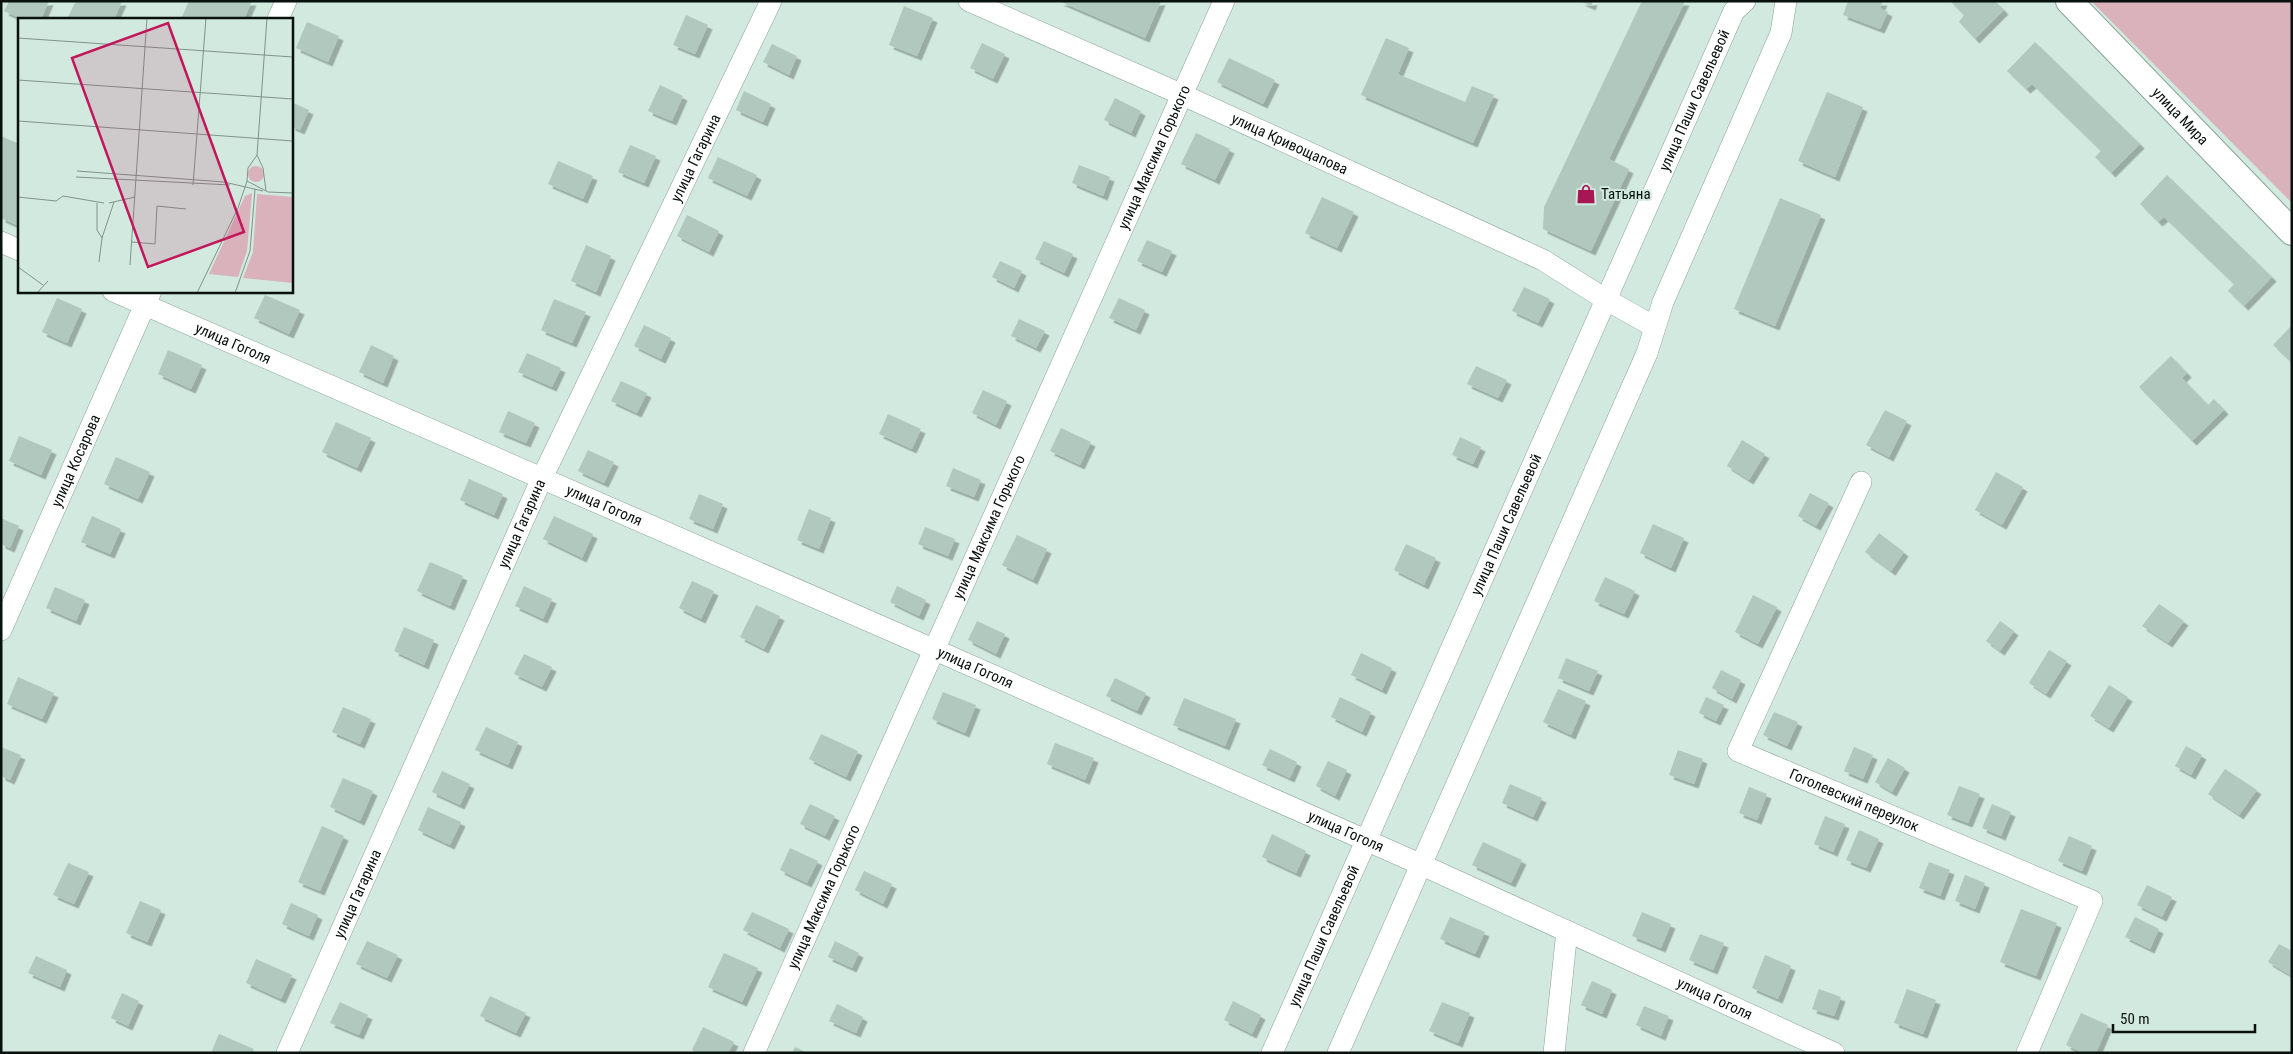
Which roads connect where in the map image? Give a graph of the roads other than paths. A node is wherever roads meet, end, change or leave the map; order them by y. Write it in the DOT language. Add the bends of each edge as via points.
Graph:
graph roads {
  1 [pos="286,1"];
  2 [pos="771,1"];
  3 [pos="969,1"];
  4 [pos="1224,1"];
  5 [pos="1746,1"];
  6 [pos="1786,1"];
  7 [pos="2069,1"];
  8 [pos="278,18"];
  9 [pos="1182,95"];
  10 [pos="2292,232"];
  11 [pos="1,242"];
  12 [pos="18,250"];
  13 [pos="119,292"];
  14 [pos="148,298"];
  15 [pos="1605,299"];
  16 [pos="1655,327"];
  17 [pos="542,478"];
  18 [pos="1861,482"];
  19 [pos="1,630"];
  20 [pos="933,649"];
  21 [pos="1365,840"];
  22 [pos="1422,865"];
  23 [pos="1566,931"];
  24 [pos="287,1053"];
  25 [pos="754,1053"];
  26 [pos="1272,1053"];
  27 [pos="1338,1053"];
  28 [pos="1554,1053"];
  29 [pos="1834,1053"];
  30 [pos="2027,1053"];
  1 -- 8 [label="street"];
  2 -- 17 [label="street, улица Гагарина"];
  3 -- 9 [label="street, улица Кривощапова"];
  4 -- 9 [label="street, улица Максима Горького"];
  5 -- 15 [label="street, улица Паши Савельевой" via="1734,11"];
  6 -- 16 [label="street" via="1781,33"];
  7 -- 10 [label="street, улица Мира"];
  9 -- 15 [label="street, улица Кривощапова" via="1543,260"];
  9 -- 20 [label="street, улица Максима Горького"];
  11 -- 12 [label="street"];
  13 -- 14 [label="street, улица Гоголя"];
  14 -- 17 [label="street, улица Гоголя"];
  14 -- 19 [label="street, улица Косарова"];
  15 -- 16 [label="street, улица Кривощапова"];
  15 -- 21 [label="street, улица Паши Савельевой"];
  16 -- 22 [label="street" via="1647,353"];
  17 -- 20 [label="street, улица Гоголя"];
  17 -- 24 [label="street, улица Гагарина"];
  18 -- 30 [label="street, Гоголевский переулок" via="1738,750 2092,901"];
  20 -- 21 [label="street, улица Гоголя"];
  20 -- 25 [label="street, улица Максима Горького"];
  21 -- 22 [label="street, улица Гоголя"];
  21 -- 26 [label="street, улица Паши Савельевой"];
  22 -- 23 [label="street, улица Гоголя"];
  22 -- 27 [label="street"];
  23 -- 28 [label="street"];
  23 -- 29 [label="street, улица Гоголя"];
}
